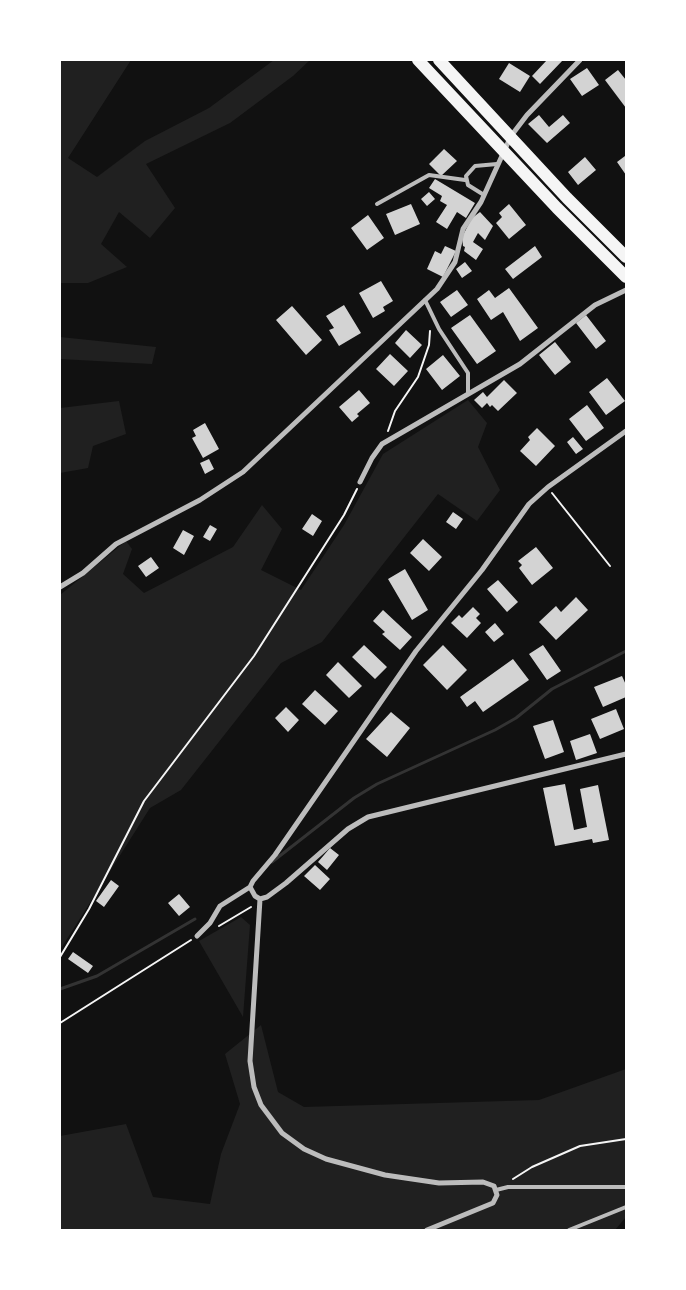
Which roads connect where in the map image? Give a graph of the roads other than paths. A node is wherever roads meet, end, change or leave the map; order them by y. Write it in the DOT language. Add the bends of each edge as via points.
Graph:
graph roads {
  1 [pos="418,60"];
  2 [pos="438,60"];
  3 [pos="580,60"];
  4 [pos="497,164"];
  5 [pos="465,180"];
  6 [pos="484,195"];
  7 [pos="377,204"];
  8 [pos="626,257"];
  9 [pos="626,277"];
  10 [pos="626,290"];
  11 [pos="424,300"];
  12 [pos="468,393"];
  13 [pos="626,431"];
  14 [pos="360,482"];
  15 [pos="60,587"];
  16 [pos="626,754"];
  17 [pos="250,888"];
  18 [pos="260,899"];
  19 [pos="197,936"];
  20 [pos="626,1187"];
  21 [pos="496,1190"];
  22 [pos="626,1208"];
  23 [pos="426,1230"];
  24 [pos="569,1230"];
  1 -- 9 [label="highway"];
  2 -- 8 [label="highway"];
  3 -- 4 [label="street" via="523,119"];
  4 -- 5 [label="lane" via="474,166"];
  4 -- 6 [label="street"];
  5 -- 6 [label="lane"];
  5 -- 7 [label="lane" via="429,175"];
  6 -- 11 [label="street" via="463,229 453,266 443,283"];
  10 -- 12 [label="street" via="595,305 520,364"];
  11 -- 12 [label="lane" via="468,373"];
  11 -- 15 [label="street" via="305,416 233,480 121,541 83,573"];
  12 -- 14 [label="street" via="378,448"];
  13 -- 17 [label="street" via="529,504 482,570 426,638"];
  16 -- 18 [label="street" via="368,817 348,829 286,884"];
  17 -- 18 [label="street"];
  17 -- 19 [label="street" via="220,906"];
  18 -- 21 [label="street" via="250,1069 258,1098 277,1128 319,1157 358,1169 424,1181 483,1182"];
  20 -- 21 [label="lane" via="508,1187"];
  21 -- 23 [label="street" via="496,1199 489,1206"];
  22 -- 24 [label="lane"];
}
